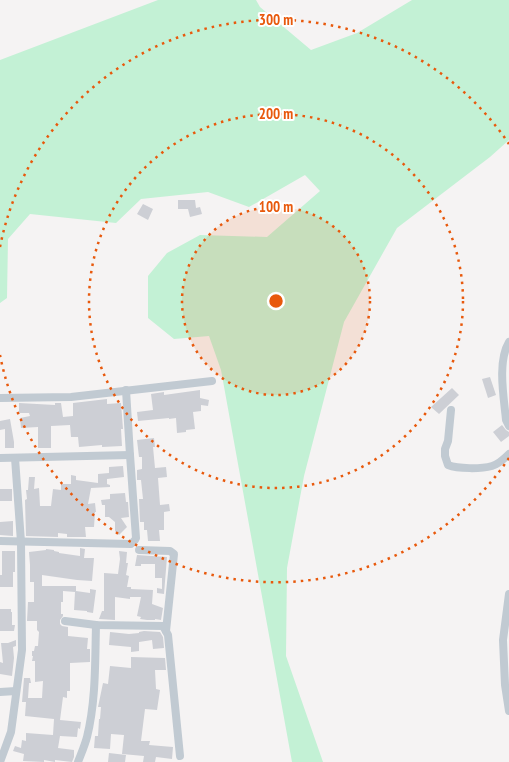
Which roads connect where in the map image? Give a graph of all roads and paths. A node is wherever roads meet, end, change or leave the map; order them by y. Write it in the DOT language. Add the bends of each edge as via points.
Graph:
graph roads {
  1 [pos="509,342"];
  2 [pos="212,381"];
  3 [pos="126,390"];
  4 [pos="0,398"];
  5 [pos="451,410"];
  6 [pos="509,426"];
  7 [pos="509,454"];
  8 [pos="130,455"];
  9 [pos="0,458"];
  10 [pos="15,458"];
  11 [pos="0,541"];
  12 [pos="21,542"];
  13 [pos="138,550"];
  14 [pos="509,594"];
  15 [pos="65,621"];
  16 [pos="96,625"];
  17 [pos="166,631"];
  18 [pos="16,691"];
  19 [pos="0,692"];
  20 [pos="509,711"];
  21 [pos="180,756"];
  22 [pos="0,762"];
  23 [pos="78,762"];
  1 -- 6 [label="street" via="502,363"];
  2 -- 3 [label="street"];
  3 -- 4 [label="street" via="71,398"];
  3 -- 8 [label="street"];
  5 -- 7 [label="street" via="445,449 448,465 454,468 491,466"];
  8 -- 10 [label="street"];
  8 -- 12 [label="street" via="134,542"];
  9 -- 10 [label="street"];
  10 -- 12 [label="street"];
  11 -- 12 [label="street"];
  12 -- 18 [label="street" via="22,650"];
  13 -- 17 [label="street" via="170,551 174,554"];
  14 -- 20 [label="street" via="503,640"];
  15 -- 16 [label="street"];
  16 -- 17 [label="street" via="163,626"];
  16 -- 23 [label="street" via="92,709"];
  17 -- 21 [label="street"];
  18 -- 19 [label="street"];
  18 -- 22 [label="street" via="11,732"];
}
